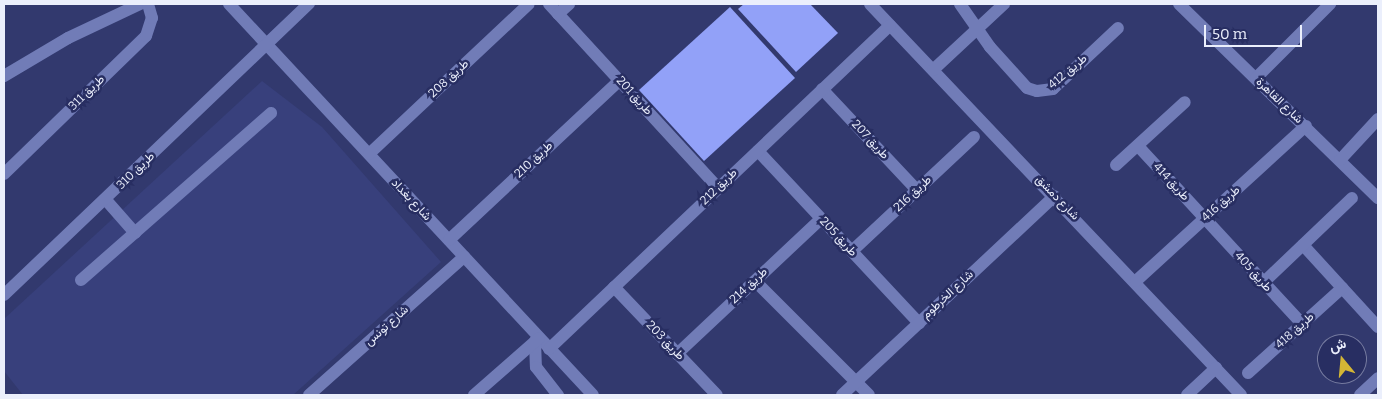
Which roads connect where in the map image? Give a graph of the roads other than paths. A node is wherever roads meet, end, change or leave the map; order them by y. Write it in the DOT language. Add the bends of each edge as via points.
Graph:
graph roads {
  1 [pos="140,4"];
  2 [pos="148,4"];
  3 [pos="229,4"];
  4 [pos="309,4"];
  5 [pos="529,4"];
  6 [pos="550,4"];
  7 [pos="569,4"];
  8 [pos="870,4"];
  9 [pos="960,4"];
  10 [pos="1004,4"];
  11 [pos="1179,4"];
  12 [pos="1330,4"];
  13 [pos="558,14"];
  14 [pos="890,25"];
  15 [pos="978,28"];
  16 [pos="1118,28"];
  17 [pos="266,44"];
  18 [pos="933,70"];
  19 [pos="4,76"];
  20 [pos="1256,78"];
  21 [pos="620,80"];
  22 [pos="822,89"];
  23 [pos="1185,102"];
  24 [pos="271,113"];
  25 [pos="1378,120"];
  26 [pos="1306,126"];
  27 [pos="974,137"];
  28 [pos="1138,146"];
  29 [pos="758,150"];
  30 [pos="369,154"];
  31 [pos="1340,160"];
  32 [pos="1116,165"];
  33 [pos="4,174"];
  34 [pos="718,188"];
  35 [pos="917,190"];
  36 [pos="1055,196"];
  37 [pos="1352,198"];
  38 [pos="1378,198"];
  39 [pos="106,200"];
  40 [pos="821,219"];
  41 [pos="1205,219"];
  42 [pos="135,233"];
  43 [pos="449,240"];
  44 [pos="1303,245"];
  45 [pos="852,251"];
  46 [pos="464,257"];
  47 [pos="81,280"];
  48 [pos="755,281"];
  49 [pos="1136,281"];
  50 [pos="1263,283"];
  51 [pos="614,287"];
  52 [pos="1342,288"];
  53 [pos="4,295"];
  54 [pos="919,322"];
  55 [pos="1302,324"];
  56 [pos="1378,327"];
  57 [pos="537,339"];
  58 [pos="549,349"];
  59 [pos="678,354"];
  60 [pos="1216,368"];
  61 [pos="1248,374"];
  62 [pos="1378,378"];
  63 [pos="856,382"];
  64 [pos="309,395"];
  65 [pos="474,395"];
  66 [pos="558,395"];
  67 [pos="593,395"];
  68 [pos="717,395"];
  69 [pos="842,395"];
  70 [pos="869,395"];
  71 [pos="1187,395"];
  72 [pos="1241,395"];
  73 [pos="1360,395"];
  1 -- 19 [label="street" via="68,38"];
  2 -- 33 [label="street, طريق 311" via="152,18 146,36"];
  3 -- 17 [label="street, شارع بغداد"];
  4 -- 17 [label="street, طريق 310"];
  5 -- 30 [label="street, طريق 208"];
  6 -- 13 [label="street, طريق 201"];
  7 -- 13 [label="street"];
  8 -- 14 [label="street, شارع دمشق"];
  9 -- 15 [label="street, طريق 412"];
  10 -- 15 [label="street"];
  11 -- 20 [label="street, شارع القاهرة"];
  12 -- 20 [label="street"];
  13 -- 21 [label="street, طريق 201"];
  14 -- 18 [label="street, شارع دمشق"];
  14 -- 22 [label="street, طريق 212"];
  15 -- 16 [label="street, طريق 412" via="1027,88 1042,92 1053,89"];
  15 -- 18 [label="street"];
  17 -- 30 [label="street, شارع بغداد"];
  17 -- 39 [label="street, طريق 310"];
  18 -- 36 [label="street, شارع دمشق"];
  20 -- 26 [label="street, شارع القاهرة"];
  21 -- 34 [label="street, طريق 201"];
  21 -- 43 [label="street, طريق 210"];
  22 -- 29 [label="street, طريق 212"];
  22 -- 35 [label="street, طريق 207"];
  23 -- 28 [label="street"];
  24 -- 42 [label="street"];
  25 -- 31 [label="street"];
  26 -- 31 [label="street, شارع القاهرة"];
  26 -- 41 [label="street, طريق 416"];
  27 -- 35 [label="street, طريق 216"];
  28 -- 32 [label="street"];
  28 -- 41 [label="street, طريق 414"];
  29 -- 34 [label="street, طريق 212"];
  29 -- 40 [label="street, طريق 205"];
  30 -- 43 [label="street, شارع بغداد"];
  31 -- 38 [label="street, شارع القاهرة"];
  34 -- 51 [label="street, طريق 212"];
  35 -- 45 [label="street, طريق 216"];
  36 -- 49 [label="street, شارع دمشق"];
  36 -- 54 [label="street, شارع الخرطوم"];
  37 -- 44 [label="street"];
  39 -- 42 [label="street"];
  39 -- 53 [label="street, طريق 310"];
  40 -- 45 [label="street, طريق 205"];
  40 -- 48 [label="street, طريق 214"];
  41 -- 49 [label="street, طريق 416"];
  41 -- 50 [label="street, طريق 405"];
  42 -- 47 [label="street"];
  43 -- 46 [label="street, شارع بغداد"];
  44 -- 50 [label="street"];
  44 -- 52 [label="street"];
  45 -- 54 [label="street, طريق 205"];
  46 -- 57 [label="street, شارع بغداد"];
  46 -- 64 [label="street, شارع تونس"];
  48 -- 59 [label="street, طريق 214"];
  48 -- 63 [label="street"];
  49 -- 60 [label="street, شارع دمشق"];
  50 -- 55 [label="street, طريق 405"];
  51 -- 58 [label="street, طريق 212"];
  51 -- 59 [label="street, طريق 203"];
  52 -- 55 [label="street, طريق 418"];
  52 -- 56 [label="street"];
  54 -- 63 [label="street, شارع الخرطوم"];
  55 -- 61 [label="street, طريق 418"];
  57 -- 58 [label="street, شارع بغداد"];
  57 -- 65 [label="street"];
  57 -- 66 [label="street" via="536,367"];
  58 -- 67 [label="street, شارع بغداد"];
  59 -- 68 [label="street, طريق 203"];
  60 -- 71 [label="street"];
  60 -- 72 [label="street, شارع دمشق"];
  62 -- 73 [label="street"];
  63 -- 69 [label="street, شارع الخرطوم"];
  63 -- 70 [label="street"];
}
